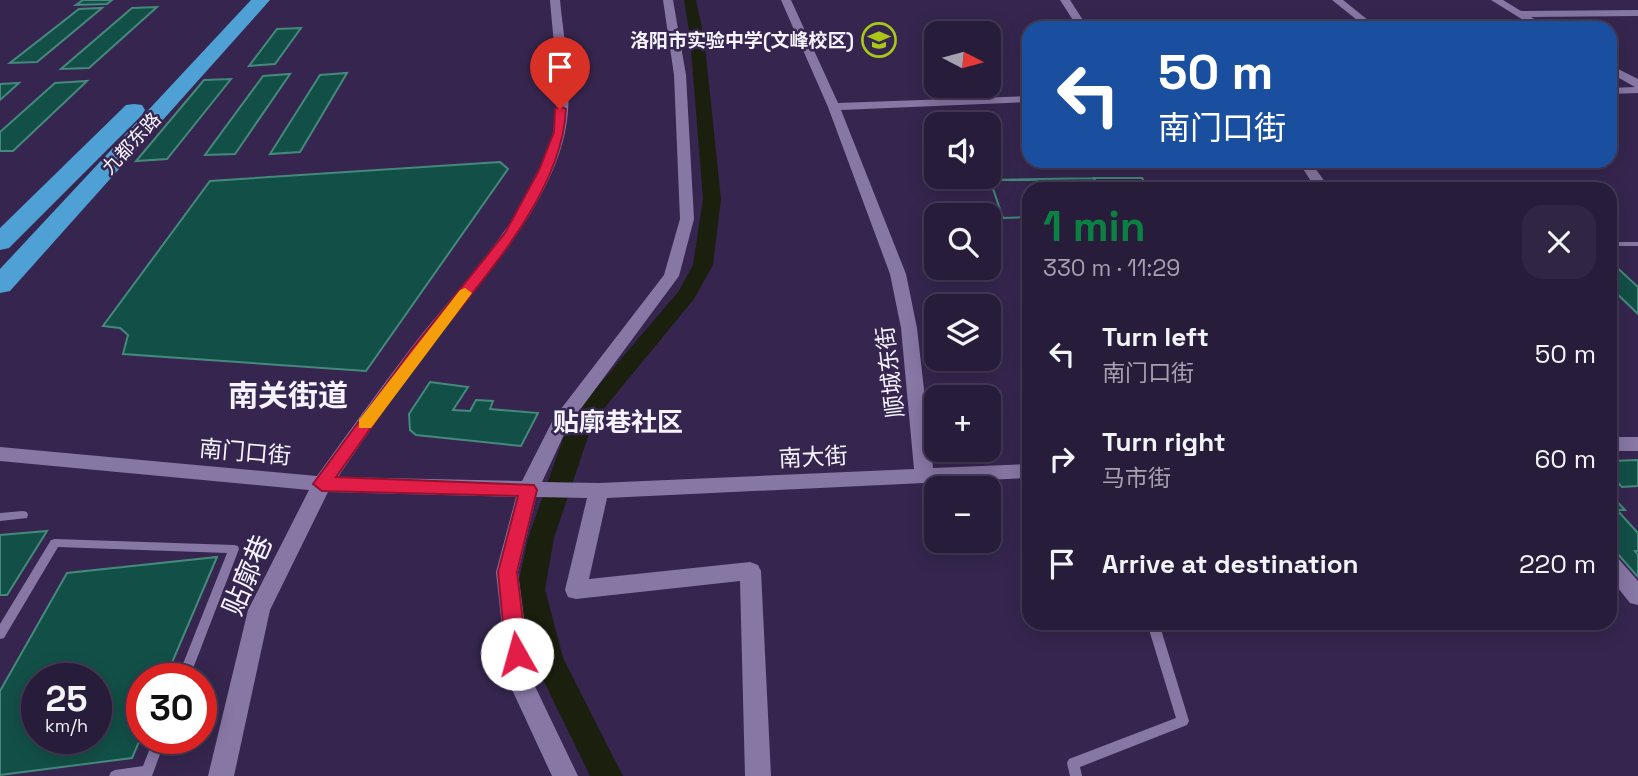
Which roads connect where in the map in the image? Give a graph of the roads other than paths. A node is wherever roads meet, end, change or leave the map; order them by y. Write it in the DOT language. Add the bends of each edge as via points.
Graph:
graph roads {
  1 [pos="243,0"];
  2 [pos="261,0"];
  3 [pos="555,0"];
  4 [pos="668,0"];
  5 [pos="786,0"];
  6 [pos="1065,0"];
  7 [pos="1337,0"];
  8 [pos="1496,0"];
  9 [pos="1638,13"];
  10 [pos="1519,14"];
  11 [pos="1078,21"];
  12 [pos="1364,21"];
  13 [pos="1531,21"];
  14 [pos="1617,72"];
  15 [pos="1638,84"];
  16 [pos="1638,90"];
  17 [pos="1617,91"];
  18 [pos="1022,99"];
  19 [pos="834,107"];
  20 [pos="0,242"];
  21 [pos="1617,244"];
  22 [pos="1638,244"];
  23 [pos="0,285"];
  24 [pos="1617,444"];
  25 [pos="1638,444"];
  26 [pos="0,454"];
  27 [pos="1022,471"];
  28 [pos="924,476"];
  29 [pos="322,484"];
  30 [pos="528,490"];
  31 [pos="598,491"];
  32 [pos="23,515"];
  33 [pos="0,517"];
  34 [pos="1617,571"];
  35 [pos="1638,596"];
  36 [pos="1155,630"];
  37 [pos="0,634"];
  38 [pos="189,663"];
  39 [pos="154,754"];
  40 [pos="1074,770"];
  41 [pos="116,776"];
  42 [pos="221,776"];
  43 [pos="565,776"];
  44 [pos="758,776"];
  1 -- 20 [label="highway, 九都东路"];
  2 -- 23 [label="highway, 九都东路"];
  3 -- 29 [label="street, 贴廓巷" via="562,86 559,132 545,170 511,234 417,352"];
  4 -- 30 [label="street" via="680,75 687,219 671,276 560,423"];
  5 -- 19 [label="street, 顺城东街"];
  6 -- 11 [label="street"];
  7 -- 12 [label="street"];
  8 -- 10 [label="street"];
  9 -- 10 [label="street"];
  10 -- 13 [label="street"];
  14 -- 15 [label="street"];
  16 -- 17 [label="street"];
  18 -- 19 [label="street"];
  19 -- 28 [label="street, 顺城东街" via="898,274 909,328"];
  21 -- 22 [label="lane"];
  24 -- 25 [label="street"];
  26 -- 29 [label="street, 南门口街"];
  27 -- 28 [label="street, 南大街"];
  28 -- 31 [label="street, 南大街"];
  29 -- 30 [label="street, 南门口街"];
  29 -- 42 [label="street, 贴廓巷" via="259,610"];
  30 -- 31 [label="street, 南大街"];
  30 -- 43 [label="street" via="508,572 520,681"];
  31 -- 44 [label="street" via="576,590 750,571"];
  32 -- 33 [label="lane"];
  34 -- 35 [label="street"];
  36 -- 40 [label="lane" via="1184,721"];
  37 -- 38 [label="lane" via="55,543 234,549"];
  39 -- 41 [label="lane" via="147,772"];
}
